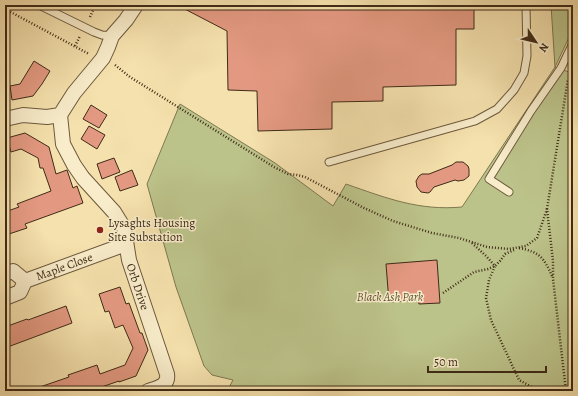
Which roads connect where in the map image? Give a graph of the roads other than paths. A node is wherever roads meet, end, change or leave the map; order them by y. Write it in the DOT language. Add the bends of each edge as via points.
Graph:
graph roads {
  1 [pos="40,5"];
  2 [pos="136,5"];
  3 [pos="526,5"];
  4 [pos="112,36"];
  5 [pos="573,43"];
  6 [pos="60,115"];
  7 [pos="5,119"];
  8 [pos="329,162"];
  9 [pos="510,192"];
  10 [pos="126,244"];
  11 [pos="5,274"];
  12 [pos="25,281"];
  13 [pos="5,298"];
  14 [pos="148,391"];
  1 -- 4 [label="lane" via="94,32"];
  2 -- 4 [label="street"];
  3 -- 8 [label="lane" via="527,56 524,74 497,109 475,121"];
  4 -- 6 [label="street" via="103,58 74,93"];
  5 -- 9 [label="lane" via="561,68 488,179"];
  6 -- 7 [label="street" via="23,115"];
  6 -- 10 [label="street, Orb Drive" via="63,144 83,178 114,212 124,228"];
  10 -- 12 [label="street, Maple Close"];
  10 -- 14 [label="street, Orb Drive" via="168,378 162,386"];
  11 -- 12 [label="street, Maple Close" via="13,271"];
  12 -- 13 [label="street, Maple Close" via="20,292"];
}
